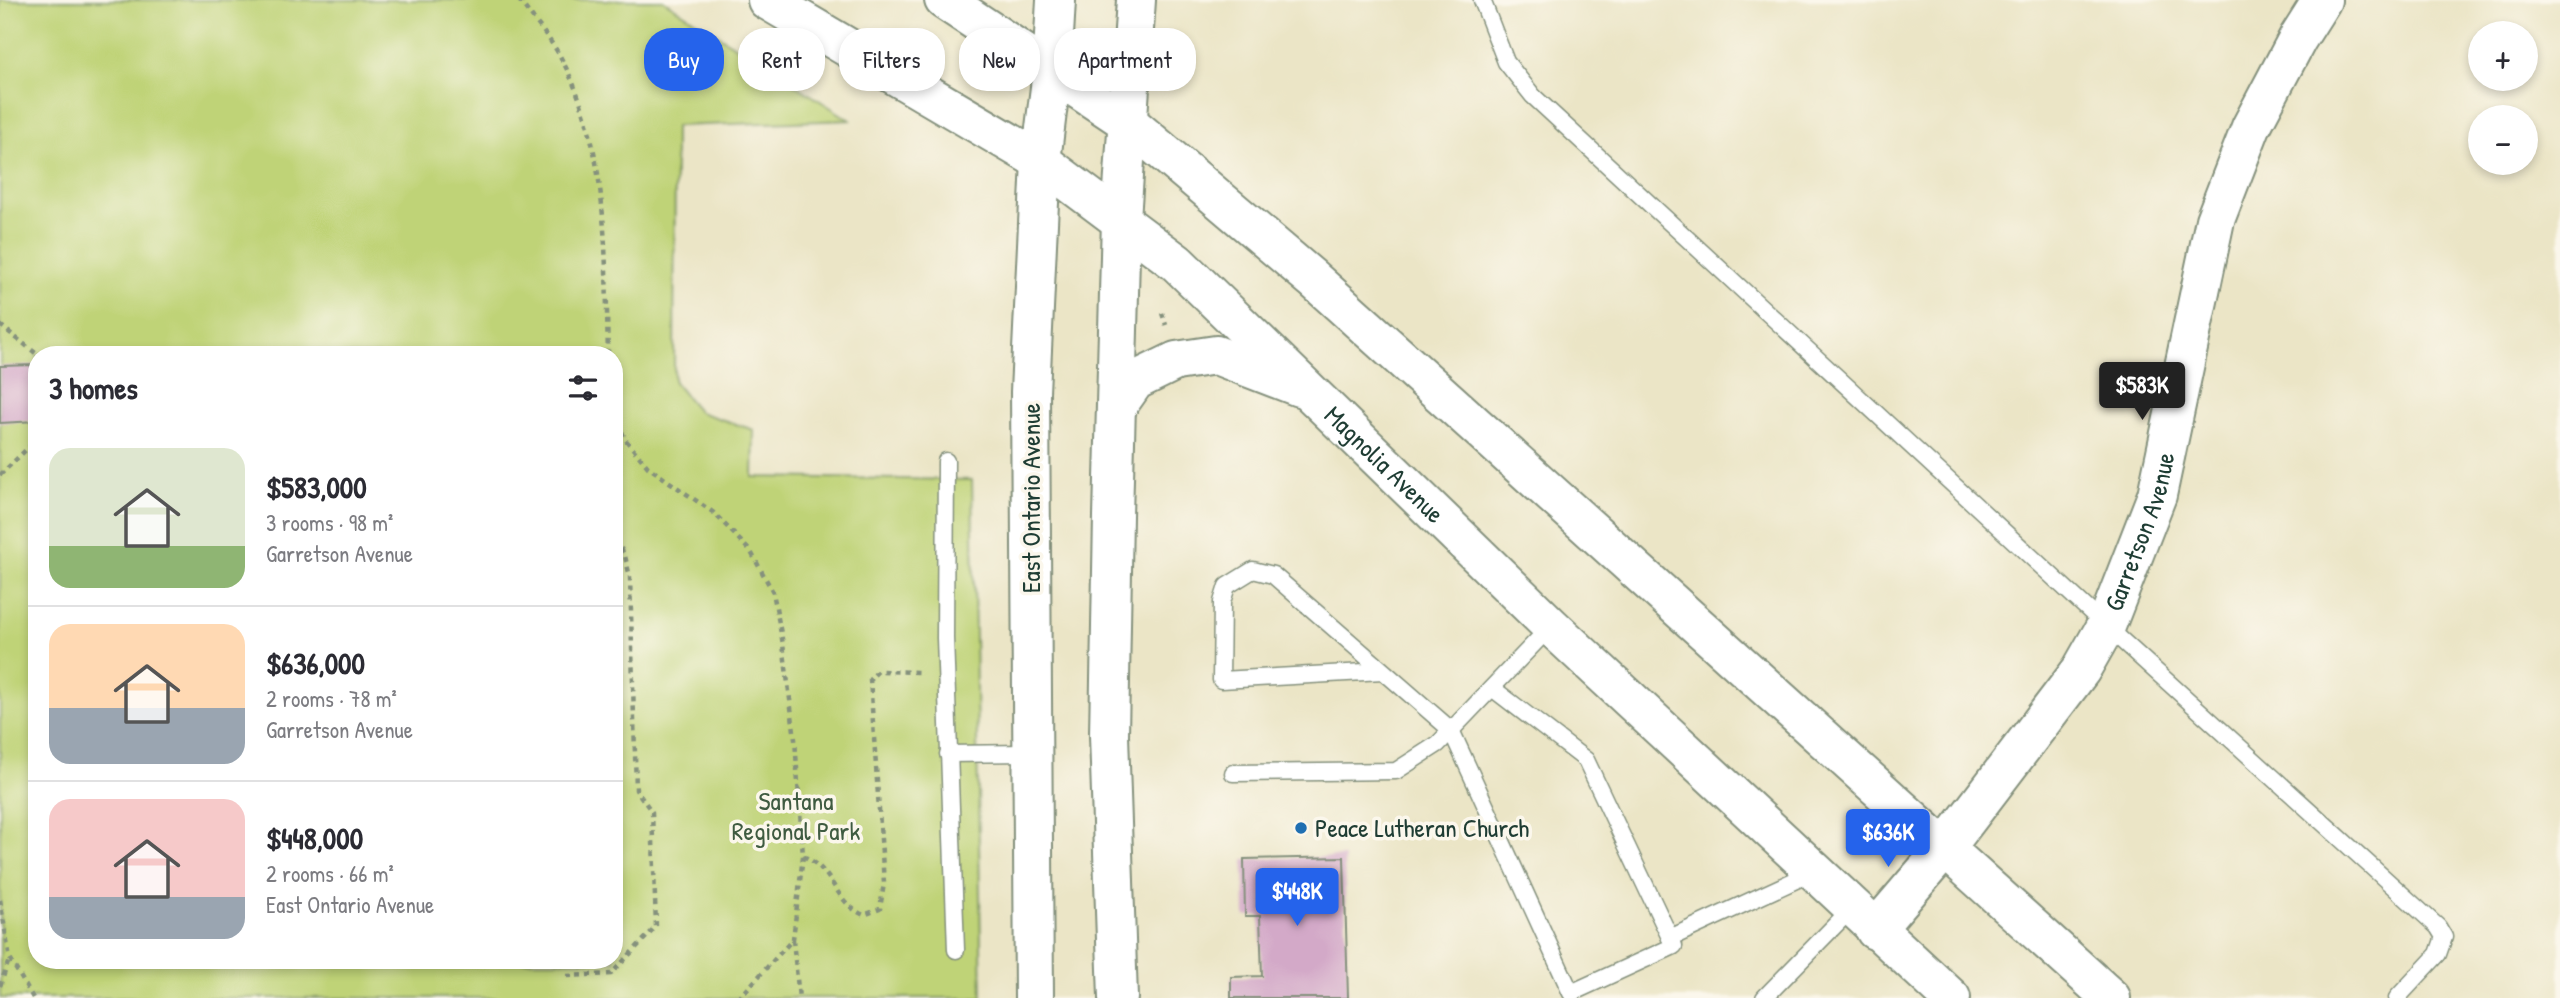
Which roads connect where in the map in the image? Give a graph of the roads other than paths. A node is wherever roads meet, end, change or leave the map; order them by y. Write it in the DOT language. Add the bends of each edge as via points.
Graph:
graph roads {
  1 [pos="767,0"];
  2 [pos="944,0"];
  3 [pos="1056,0"];
  4 [pos="1136,0"];
  5 [pos="1482,0"];
  6 [pos="2322,0"];
  7 [pos="1052,71"];
  8 [pos="1129,123"];
  9 [pos="1041,161"];
  10 [pos="1121,219"];
  11 [pos="1308,389"];
  12 [pos="1116,408"];
  13 [pos="946,461"];
  14 [pos="2106,625"];
  15 [pos="1551,626"];
  16 [pos="1383,671"];
  17 [pos="1492,688"];
  18 [pos="1451,730"];
  19 [pos="1031,753"];
  20 [pos="948,754"];
  21 [pos="1233,773"];
  22 [pos="1946,847"];
  23 [pos="1813,872"];
  24 [pos="1863,919"];
  25 [pos="1670,938"];
  26 [pos="956,950"];
  27 [pos="1034,998"];
  28 [pos="1118,998"];
  29 [pos="1764,998"];
  30 [pos="1951,998"];
  31 [pos="2111,998"];
  32 [pos="2398,998"];
  1 -- 9 [label="main road, Magnolia Avenue"];
  2 -- 7 [label="main road"];
  3 -- 7 [label="main road, East Ontario Avenue"];
  4 -- 8 [label="main road"];
  5 -- 14 [label="lane" via="1506,62 1533,96"];
  6 -- 14 [label="main road, Garretson Avenue" via="2251,127 2215,220 2157,495"];
  7 -- 8 [label="main road"];
  7 -- 9 [label="main road, East Ontario Avenue"];
  8 -- 10 [label="main road"];
  8 -- 22 [label="main road" via="1313,279"];
  9 -- 10 [label="main road, Magnolia Avenue"];
  9 -- 19 [label="main road, East Ontario Avenue" via="1030,392"];
  10 -- 11 [label="main road, Magnolia Avenue" via="1177,263"];
  10 -- 12 [label="main road"];
  11 -- 12 [label="main road" via="1216,355 1177,361 1135,381"];
  11 -- 15 [label="main road, Magnolia Avenue"];
  12 -- 28 [label="main road" via="1110,735"];
  13 -- 20 [label="lane"];
  14 -- 22 [label="main road, Garretson Avenue" via="2081,670"];
  14 -- 32 [label="lane" via="2438,927 2444,937 2438,954"];
  15 -- 17 [label="lane"];
  15 -- 23 [label="main road, Magnolia Avenue"];
  16 -- 16 [label="lane" via="1273,575 1254,570 1227,586 1222,602 1221,680"];
  16 -- 18 [label="lane"];
  17 -- 18 [label="lane"];
  17 -- 25 [label="lane" via="1586,760"];
  18 -- 21 [label="lane" via="1396,771"];
  18 -- 25 [label="lane" via="1571,993 1674,946"];
  19 -- 20 [label="lane"];
  19 -- 27 [label="main road, East Ontario Avenue"];
  20 -- 26 [label="lane"];
  22 -- 24 [label="main road, Garretson Avenue"];
  22 -- 31 [label="main road"];
  23 -- 24 [label="main road, Magnolia Avenue"];
  23 -- 25 [label="lane"];
  24 -- 29 [label="lane"];
  24 -- 30 [label="main road, Magnolia Avenue"];
}
